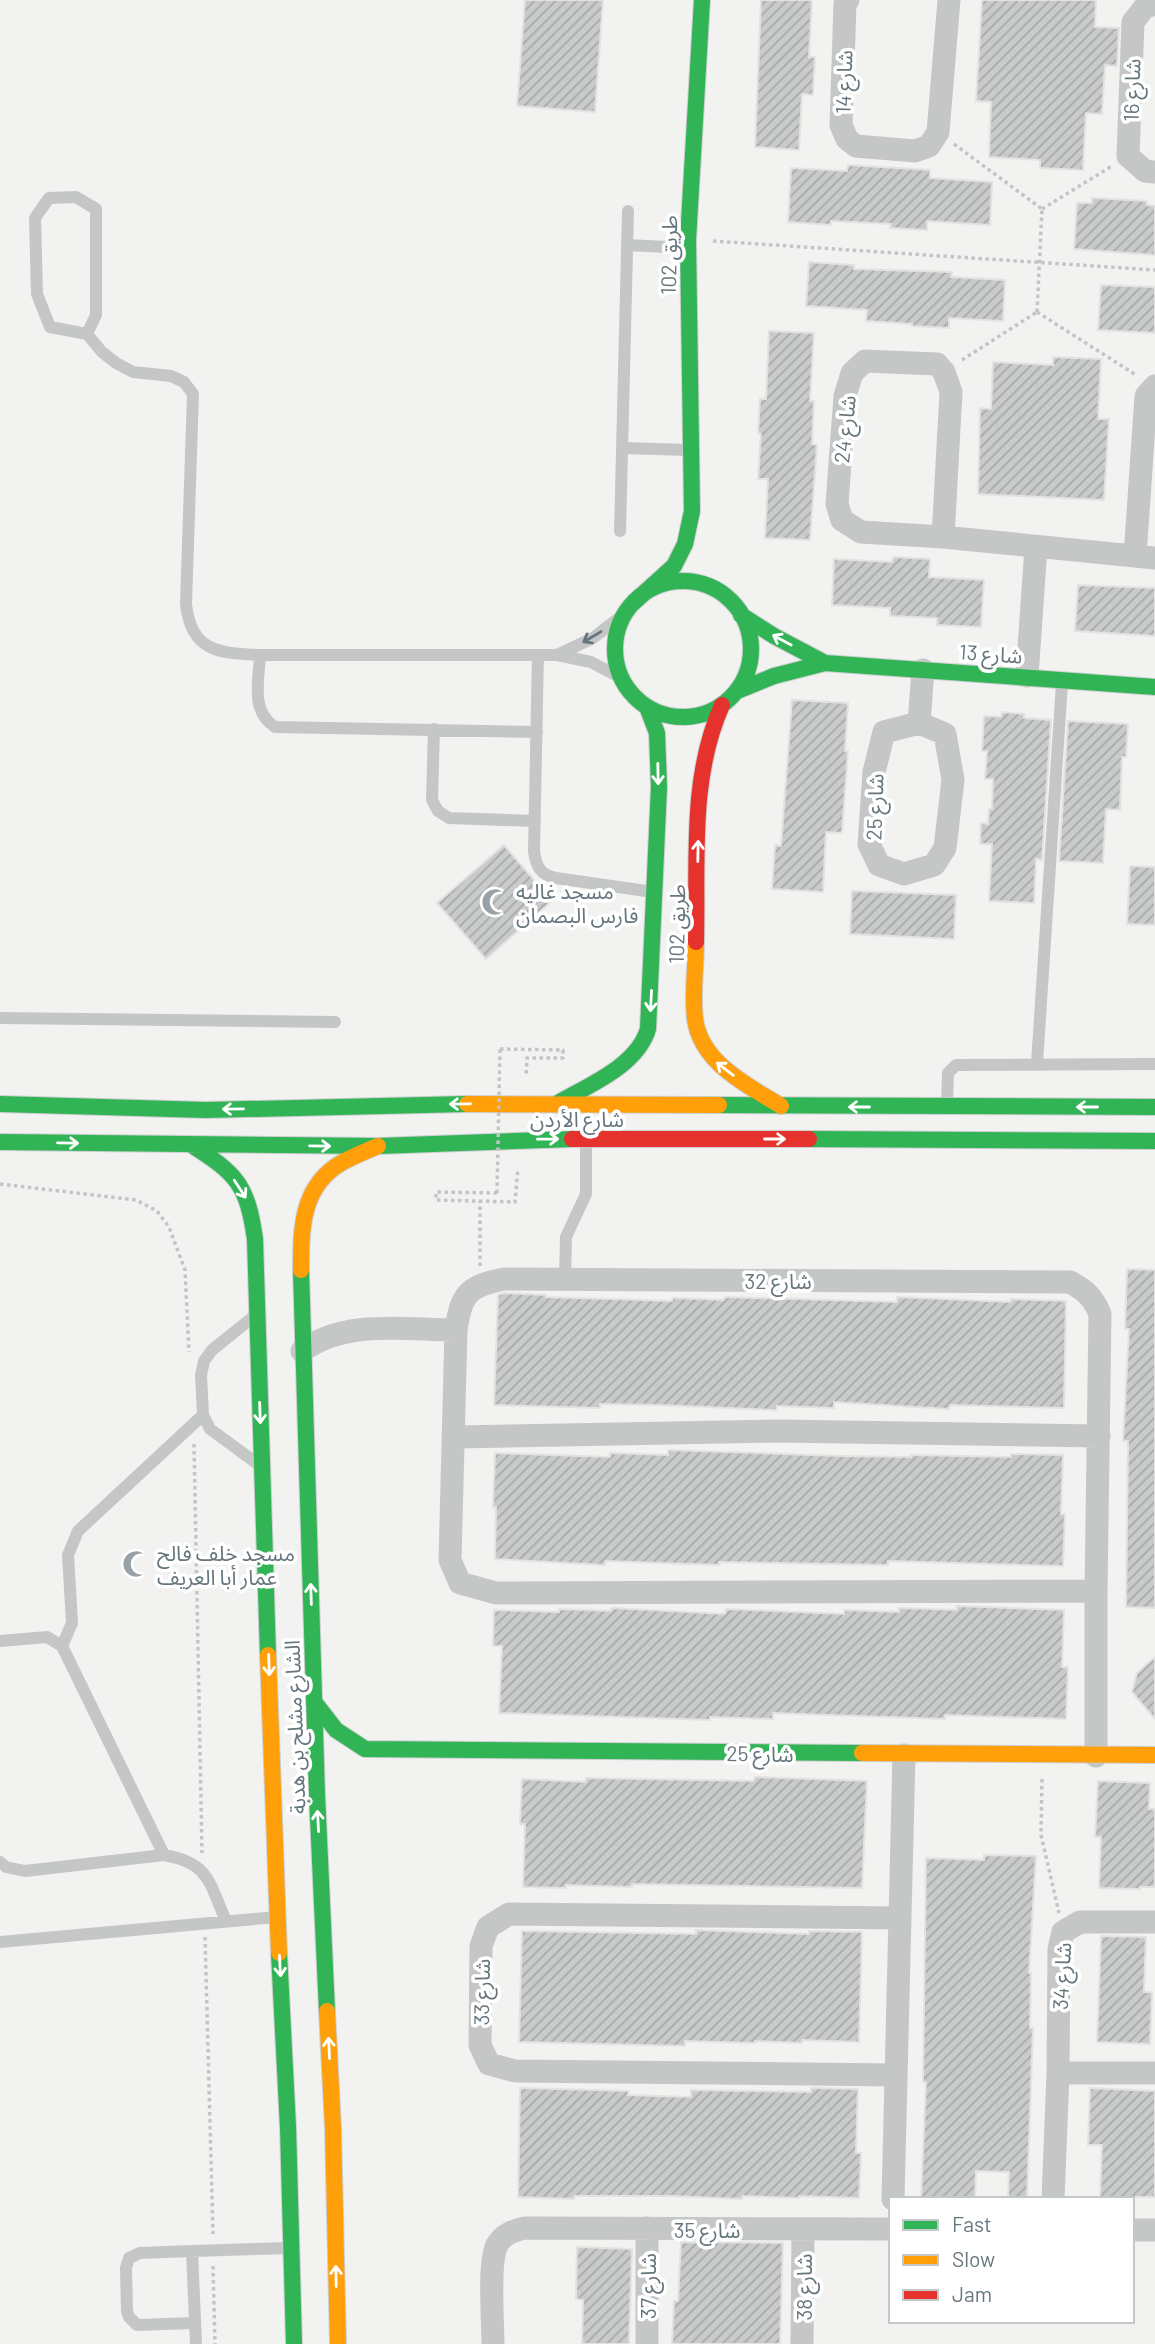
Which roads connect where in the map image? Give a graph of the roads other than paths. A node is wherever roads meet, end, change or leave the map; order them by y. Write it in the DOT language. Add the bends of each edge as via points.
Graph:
graph roads {
  1 [pos="702,0"];
  2 [pos="848,0"];
  3 [pos="948,0"];
  4 [pos="1155,3"];
  5 [pos="1155,172"];
  6 [pos="628,211"];
  7 [pos="688,244"];
  8 [pos="627,245"];
  9 [pos="87,334"];
  10 [pos="1155,386"];
  11 [pos="622,448"];
  12 [pos="691,450"];
  13 [pos="692,511"];
  14 [pos="620,531"];
  15 [pos="943,537"];
  16 [pos="702,545"];
  17 [pos="1036,547"];
  18 [pos="1145,557"];
  19 [pos="713,569"];
  20 [pos="729,599"];
  21 [pos="628,609"];
  22 [pos="741,615"];
  23 [pos="260,655"];
  24 [pos="538,655"];
  25 [pos="557,655"];
  26 [pos="825,663"];
  27 [pos="923,670"];
  28 [pos="1027,676"];
  29 [pos="621,678"];
  30 [pos="1063,680"];
  31 [pos="1155,687"];
  32 [pos="737,691"];
  33 [pos="722,705"];
  34 [pos="647,707"];
  35 [pos="919,723"];
  36 [pos="434,729"];
  37 [pos="537,733"];
  38 [pos="535,821"];
  39 [pos="657,892"];
  40 [pos="0,1018"];
  41 [pos="335,1022"];
  42 [pos="1037,1063"];
  43 [pos="1155,1064"];
  44 [pos="558,1103"];
  45 [pos="0,1104"];
  46 [pos="781,1106"];
  47 [pos="947,1107"];
  48 [pos="1155,1107"];
  49 [pos="586,1138"];
  50 [pos="1155,1141"];
  51 [pos="0,1142"];
  52 [pos="190,1144"];
  53 [pos="378,1146"];
  54 [pos="289,1215"];
  55 [pos="265,1217"];
  56 [pos="302,1235"];
  57 [pos="255,1239"];
  58 [pos="565,1279"];
  59 [pos="257,1314"];
  60 [pos="456,1329"];
  61 [pos="302,1351"];
  62 [pos="198,1419"];
  63 [pos="1099,1436"];
  64 [pos="455,1437"];
  65 [pos="262,1467"];
  66 [pos="1096,1591"];
  67 [pos="0,1641"];
  68 [pos="62,1646"];
  69 [pos="315,1703"];
  70 [pos="904,1755"];
  71 [pos="1155,1755"];
  72 [pos="1096,1756"];
  73 [pos="332,1774"];
  74 [pos="317,1795"];
  75 [pos="164,1855"];
  76 [pos="0,1862"];
  77 [pos="277,1917"];
  78 [pos="898,1918"];
  79 [pos="226,1921"];
  80 [pos="1155,1922"];
  81 [pos="0,1942"];
  82 [pos="1058,2073"];
  83 [pos="1155,2073"];
  84 [pos="895,2075"];
  85 [pos="288,2127"];
  86 [pos="333,2128"];
  87 [pos="893,2197"];
  88 [pos="1053,2197"];
  89 [pos="648,2228"];
  90 [pos="889,2229"];
  91 [pos="803,2230"];
  92 [pos="1134,2230"];
  93 [pos="1155,2230"];
  94 [pos="292,2248"];
  95 [pos="192,2251"];
  96 [pos="195,2323"];
  97 [pos="196,2344"];
  98 [pos="294,2344"];
  99 [pos="338,2344"];
  100 [pos="492,2344"];
  101 [pos="647,2344"];
  102 [pos="802,2344"];
  1 -- 7 [label="street, طريق 102"];
  2 -- 3 [label="street, شارع 14" via="841,125 847,139 856,146 915,151 929,146 937,132"];
  4 -- 5 [label="street, شارع 16" via="1133,22 1128,156 1145,171"];
  6 -- 8 [label="lane"];
  7 -- 8 [label="lane"];
  7 -- 12 [label="street, طريق 102"];
  8 -- 11 [label="lane"];
  9 -- 9 [label="lane" via="50,327 37,294 35,218 49,198 76,197 96,209 96,315"];
  9 -- 23 [label="lane" via="116,363 133,372 171,376 184,382 193,394 188,623 198,639 214,650"];
  10 -- 18 [label="street, شارع 24" via="1146,396"];
  11 -- 12 [label="lane"];
  11 -- 14 [label="lane"];
  12 -- 13 [label="street, طريق 102"];
  13 -- 16 [label="street, طريق 102"];
  13 -- 21 [label="street, طريق 102" via="685,544 674,566"];
  15 -- 15 [label="street, شارع 24" via="860,532 842,520 838,504 845,396 852,373 865,361 937,364 944,372 951,392"];
  15 -- 17 [label="street, شارع 24"];
  17 -- 18 [label="street, شارع 24"];
  17 -- 28 [label="street"];
  19 -- 20 [label="street"];
  20 -- 21 [label="street" via="690,582 668,583 648,591"];
  20 -- 22 [label="street"];
  21 -- 25 [label="lane, one-way" via="593,638"];
  21 -- 29 [label="street" via="615,644"];
  26 -- 22 [label="street, شارع 13, one-way"];
  22 -- 32 [label="street" via="749,634 750,654"];
  23 -- 24 [label="lane"];
  23 -- 36 [label="lane" via="259,710 275,727"];
  24 -- 25 [label="lane"];
  24 -- 37 [label="lane"];
  25 -- 29 [label="lane" via="591,663"];
  26 -- 27 [label="street, شارع 13"];
  26 -- 32 [label="street, شارع 13"];
  27 -- 28 [label="street, شارع 13"];
  27 -- 35 [label="street"];
  28 -- 30 [label="street, شارع 13"];
  29 -- 34 [label="street"];
  30 -- 31 [label="street, شارع 13"];
  30 -- 42 [label="lane"];
  32 -- 33 [label="street"];
  33 -- 34 [label="street" via="685,717"];
  46 -- 33 [label="street, طريق 102, one-way" via="713,1060 695,1019 699,786 710,732"];
  34 -- 39 [label="street, طريق 102, one-way" via="657,733"];
  35 -- 35 [label="street, شارع 25" via="945,734 953,780 945,848 933,865 904,874 879,865 869,844 874,772 884,732"];
  36 -- 37 [label="lane"];
  36 -- 38 [label="lane" via="432,800 438,811 449,818"];
  37 -- 38 [label="lane"];
  38 -- 39 [label="lane" via="535,861 547,876"];
  39 -- 44 [label="street, طريق 102, one-way" via="646,1035 625,1062"];
  40 -- 41 [label="lane"];
  42 -- 43 [label="lane"];
  42 -- 47 [label="lane" via="956,1065 948,1073"];
  44 -- 45 [label="street, شارع الأردن, one-way" via="206,1110"];
  44 -- 46 [label="street, شارع الأردن"];
  47 -- 46 [label="street, شارع الأردن, one-way"];
  48 -- 47 [label="street, شارع الأردن, one-way"];
  49 -- 50 [label="street, شارع الأردن, one-way"];
  53 -- 49 [label="street, شارع الأردن, one-way"];
  49 -- 58 [label="lane" via="586,1194 566,1237"];
  51 -- 52 [label="street, شارع الأردن, one-way"];
  52 -- 53 [label="street, شارع الأردن, one-way"];
  52 -- 57 [label="street, الشارع مشلح بن هدبة, one-way" via="240,1186 250,1204"];
  53 -- 56 [label="street, الشارع مشلح بن هدبة" via="326,1175 305,1207"];
  54 -- 56 [label="street"];
  55 -- 57 [label="street"];
  56 -- 61 [label="street, الشارع مشلح بن هدبة"];
  57 -- 59 [label="street, الشارع مشلح بن هدبة"];
  58 -- 60 [label="street, شارع 32" via="504,1279 480,1284 467,1295"];
  58 -- 63 [label="street, شارع 32" via="1070,1282 1085,1290 1100,1314"];
  59 -- 62 [label="lane" via="204,1361"];
  59 -- 65 [label="street, الشارع مشلح بن هدبة, one-way"];
  60 -- 61 [label="street" via="350,1330 324,1337"];
  60 -- 64 [label="street"];
  69 -- 61 [label="street, الشارع مشلح بن هدبة, one-way"];
  62 -- 65 [label="lane"];
  62 -- 68 [label="lane" via="78,1531 68,1555 72,1623"];
  63 -- 64 [label="street" via="780,1431"];
  63 -- 66 [label="street, شارع 32"];
  64 -- 66 [label="street" via="450,1560 460,1583 496,1593"];
  65 -- 77 [label="street, الشارع مشلح بن هدبة, one-way"];
  66 -- 72 [label="street, شارع 32"];
  67 -- 68 [label="lane" via="47,1637"];
  68 -- 75 [label="lane"];
  69 -- 70 [label="street, شارع 25" via="323,1718 358,1753"];
  69 -- 74 [label="street, الشارع مشلح بن هدبة"];
  70 -- 72 [label="street, شارع 25"];
  70 -- 78 [label="street"];
  71 -- 72 [label="street, شارع 25"];
  73 -- 74 [label="street"];
  86 -- 74 [label="street, الشارع مشلح بن هدبة, one-way"];
  75 -- 76 [label="lane" via="25,1871"];
  75 -- 79 [label="lane" via="185,1859 203,1871"];
  77 -- 79 [label="lane"];
  77 -- 85 [label="street, الشارع مشلح بن هدبة, one-way"];
  78 -- 84 [label="street"];
  78 -- 84 [label="street, شارع 33" via="509,1914 488,1927 481,1946 480,2045 489,2064 515,2071"];
  79 -- 81 [label="lane"];
  80 -- 82 [label="street, شارع 34" via="1080,1922 1063,1932"];
  82 -- 83 [label="street"];
  82 -- 88 [label="street, شارع 34"];
  84 -- 87 [label="street"];
  85 -- 86 [label="street" via="295,2142 310,2145 325,2142"];
  85 -- 94 [label="street, الشارع مشلح بن هدبة"];
  99 -- 86 [label="street, الشارع مشلح بن هدبة, one-way"];
  89 -- 91 [label="street, شارع 35"];
  89 -- 100 [label="street, شارع 35" via="524,2228 507,2233 493,2260"];
  89 -- 101 [label="street, شارع 37"];
  90 -- 91 [label="street, شارع 35"];
  91 -- 102 [label="street, شارع 38"];
  92 -- 93 [label="street"];
  94 -- 95 [label="lane"];
  94 -- 98 [label="street, الشارع مشلح بن هدبة"];
  95 -- 96 [label="lane"];
  95 -- 96 [label="lane" via="134,2254 126,2269 127,2311 132,2322 143,2326"];
  96 -- 97 [label="lane"];
}
